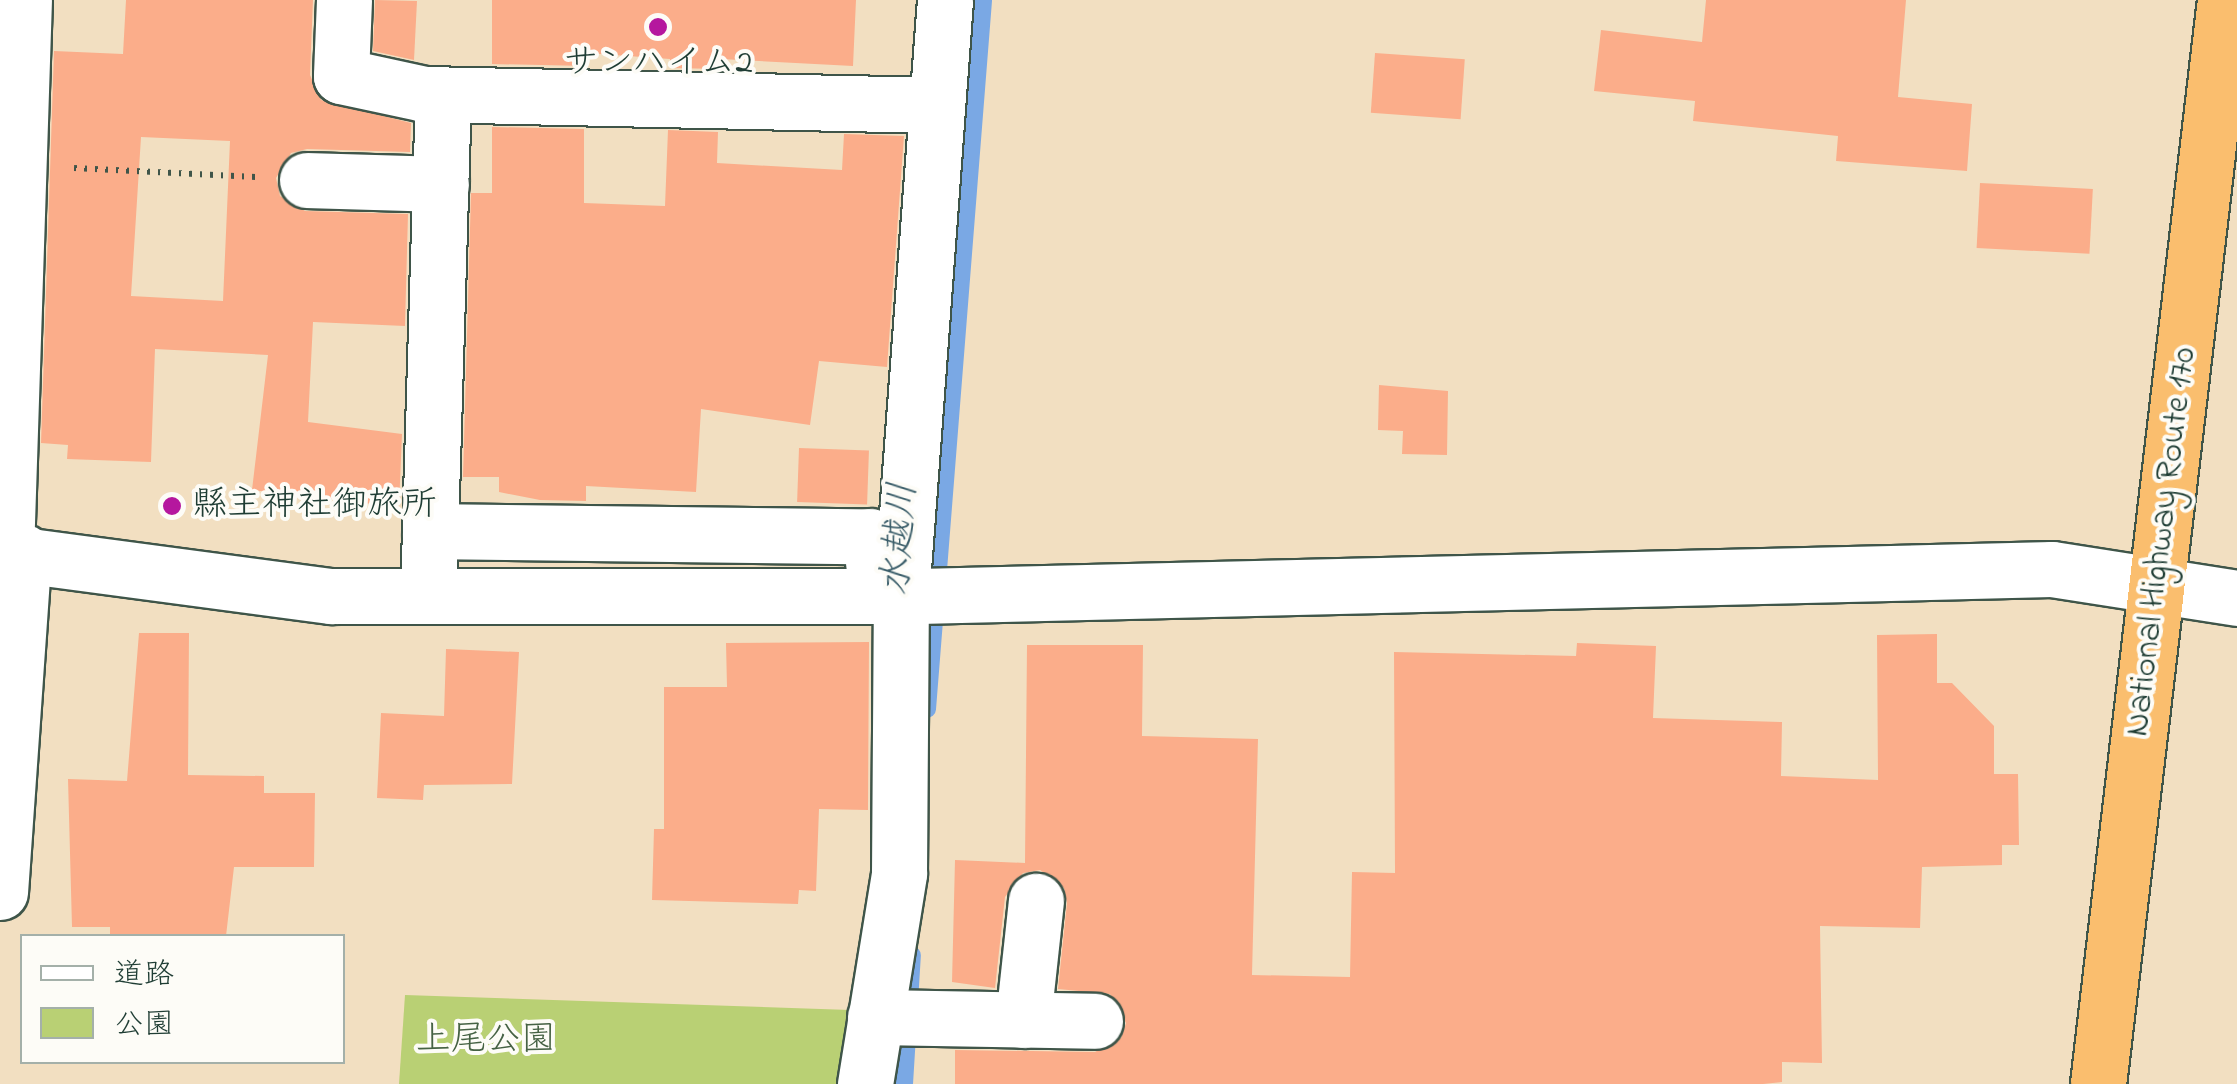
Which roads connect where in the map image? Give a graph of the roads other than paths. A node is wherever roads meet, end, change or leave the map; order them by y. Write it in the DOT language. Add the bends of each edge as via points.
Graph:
graph roads {
  1 [pos="24,0"];
  2 [pos="344,0"];
  3 [pos="945,0"];
  4 [pos="2225,0"];
  5 [pos="443,96"];
  6 [pos="937,105"];
  7 [pos="307,180"];
  8 [pos="441,184"];
  9 [pos="430,532"];
  10 [pos="10,552"];
  11 [pos="2157,588"];
  12 [pos="428,596"];
  13 [pos="912,596"];
  14 [pos="2237,598"];
  15 [pos="0,892"];
  16 [pos="1036,900"];
  17 [pos="900,1018"];
  18 [pos="1022,1020"];
  19 [pos="1095,1021"];
  20 [pos="865,1084"];
  21 [pos="2098,1084"];
  1 -- 10 [label="street"];
  2 -- 5 [label="street" via="341,76"];
  3 -- 6 [label="street"];
  4 -- 11 [label="highway, National Highway Route 170"];
  5 -- 6 [label="street"];
  5 -- 8 [label="street"];
  6 -- 13 [label="street"];
  7 -- 8 [label="street"];
  8 -- 9 [label="street"];
  9 -- 12 [label="street"];
  9 -- 13 [label="street" via="870,536"];
  10 -- 12 [label="street" via="331,596"];
  10 -- 15 [label="street"];
  11 -- 13 [label="street" via="2052,568"];
  11 -- 14 [label="street"];
  11 -- 21 [label="highway, National Highway Route 170"];
  12 -- 13 [label="street"];
  13 -- 17 [label="street" via="899,874"];
  16 -- 18 [label="street"];
  17 -- 18 [label="street"];
  17 -- 20 [label="street"];
  18 -- 19 [label="street"];
}
